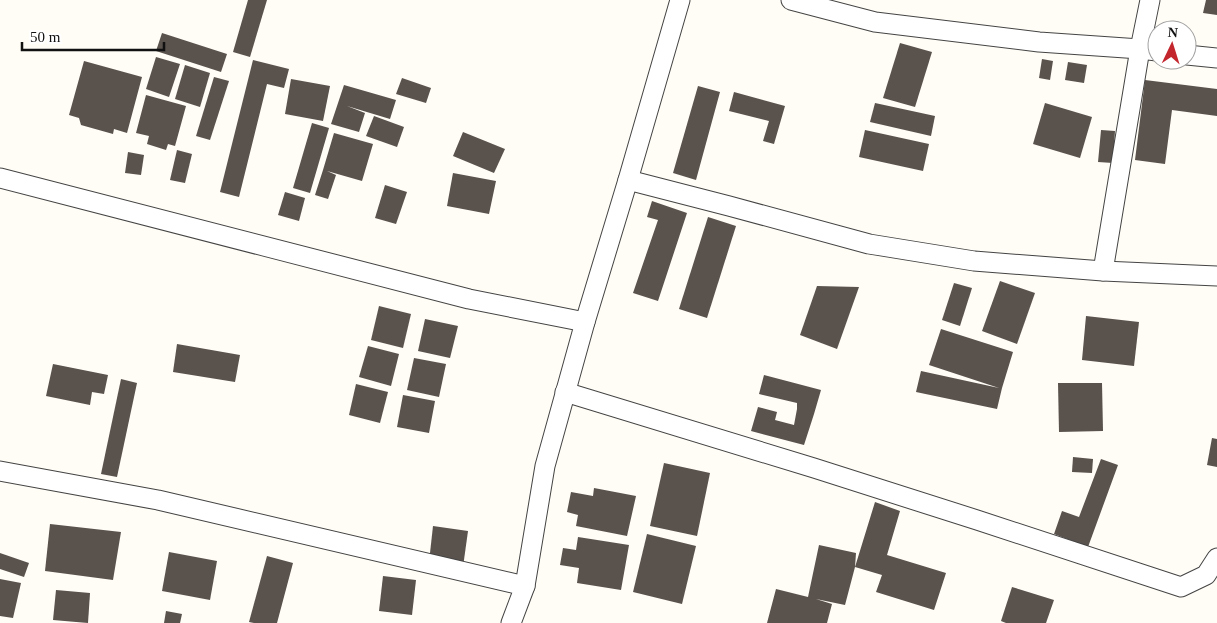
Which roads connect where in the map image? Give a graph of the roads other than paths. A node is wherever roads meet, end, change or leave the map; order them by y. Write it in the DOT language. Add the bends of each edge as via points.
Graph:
graph roads {
  1 [pos="791,0"];
  2 [pos="1150,0"];
  3 [pos="675,1"];
  4 [pos="1149,20"];
  5 [pos="1147,50"];
  6 [pos="1147,55"];
  7 [pos="1197,56"];
  8 [pos="1217,58"];
  9 [pos="0,178"];
  10 [pos="628,180"];
  11 [pos="1103,271"];
  12 [pos="1217,276"];
  13 [pos="585,322"];
  14 [pos="565,392"];
  15 [pos="0,471"];
  16 [pos="1217,558"];
  17 [pos="524,586"];
  18 [pos="511,623"];
  1 -- 5 [label="street" via="875,22 1039,42"];
  2 -- 4 [label="street"];
  3 -- 10 [label="street"];
  6 -- 11 [label="street"];
  7 -- 8 [label="street"];
  9 -- 13 [label="street" via="469,299"];
  10 -- 11 [label="street" via="869,244 974,261"];
  10 -- 13 [label="street"];
  11 -- 12 [label="street"];
  13 -- 14 [label="street"];
  14 -- 16 [label="street" via="823,471 1181,587 1206,576"];
  14 -- 17 [label="street" via="545,466"];
  15 -- 17 [label="street" via="158,500"];
  17 -- 18 [label="street"];
}
